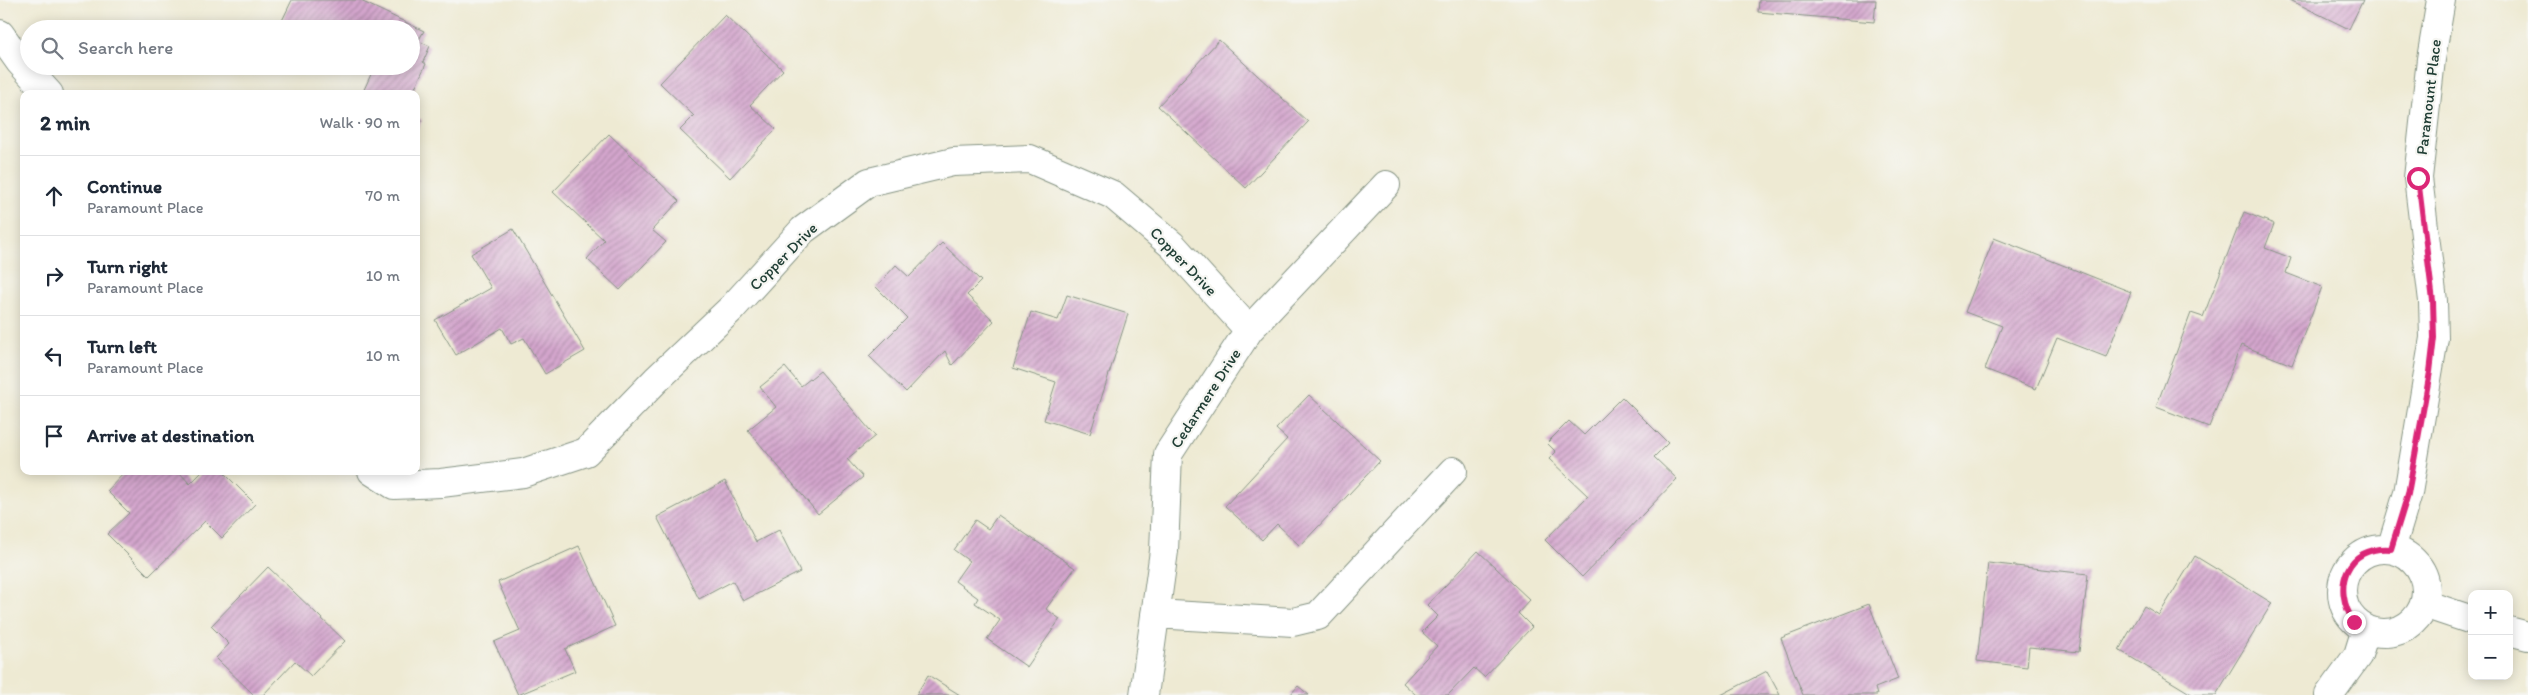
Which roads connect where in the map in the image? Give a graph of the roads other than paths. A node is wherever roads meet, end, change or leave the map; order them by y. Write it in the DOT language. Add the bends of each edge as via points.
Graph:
graph roads {
  1 [pos="2441,0"];
  2 [pos="0,34"];
  3 [pos="20,62"];
  4 [pos="32,75"];
  5 [pos="45,90"];
  6 [pos="1386,185"];
  7 [pos="1249,330"];
  8 [pos="1453,472"];
  9 [pos="378,475"];
  10 [pos="2391,549"];
  11 [pos="2424,604"];
  12 [pos="1155,614"];
  13 [pos="2468,619"];
  14 [pos="2366,629"];
  15 [pos="2513,632"];
  16 [pos="2528,636"];
  17 [pos="1144,695"];
  18 [pos="2330,695"];
  1 -- 10 [label="street, Paramount Place" via="2418,178 2433,301 2434,338 2408,494"];
  2 -- 3 [label="street"];
  4 -- 5 [label="street"];
  6 -- 7 [label="street, Cedarmere Drive"];
  7 -- 9 [label="street, Copper Drive" via="1172,246 1113,195 1030,159 952,162 869,182 803,230 732,308 586,452 523,473 441,483 394,485"];
  7 -- 12 [label="street, Cedarmere Drive" via="1168,454 1164,550"];
  8 -- 12 [label="street" via="1318,616 1293,622"];
  10 -- 11 [label="street" via="2408,556 2418,565 2426,584"];
  10 -- 14 [label="street" via="2368,552 2357,559 2343,582 2346,610 2354,622"];
  11 -- 13 [label="street"];
  11 -- 14 [label="street" via="2418,617 2394,632"];
  12 -- 17 [label="street, Cedarmere Drive"];
  14 -- 18 [label="street" via="2358,654"];
  15 -- 16 [label="street"];
}
